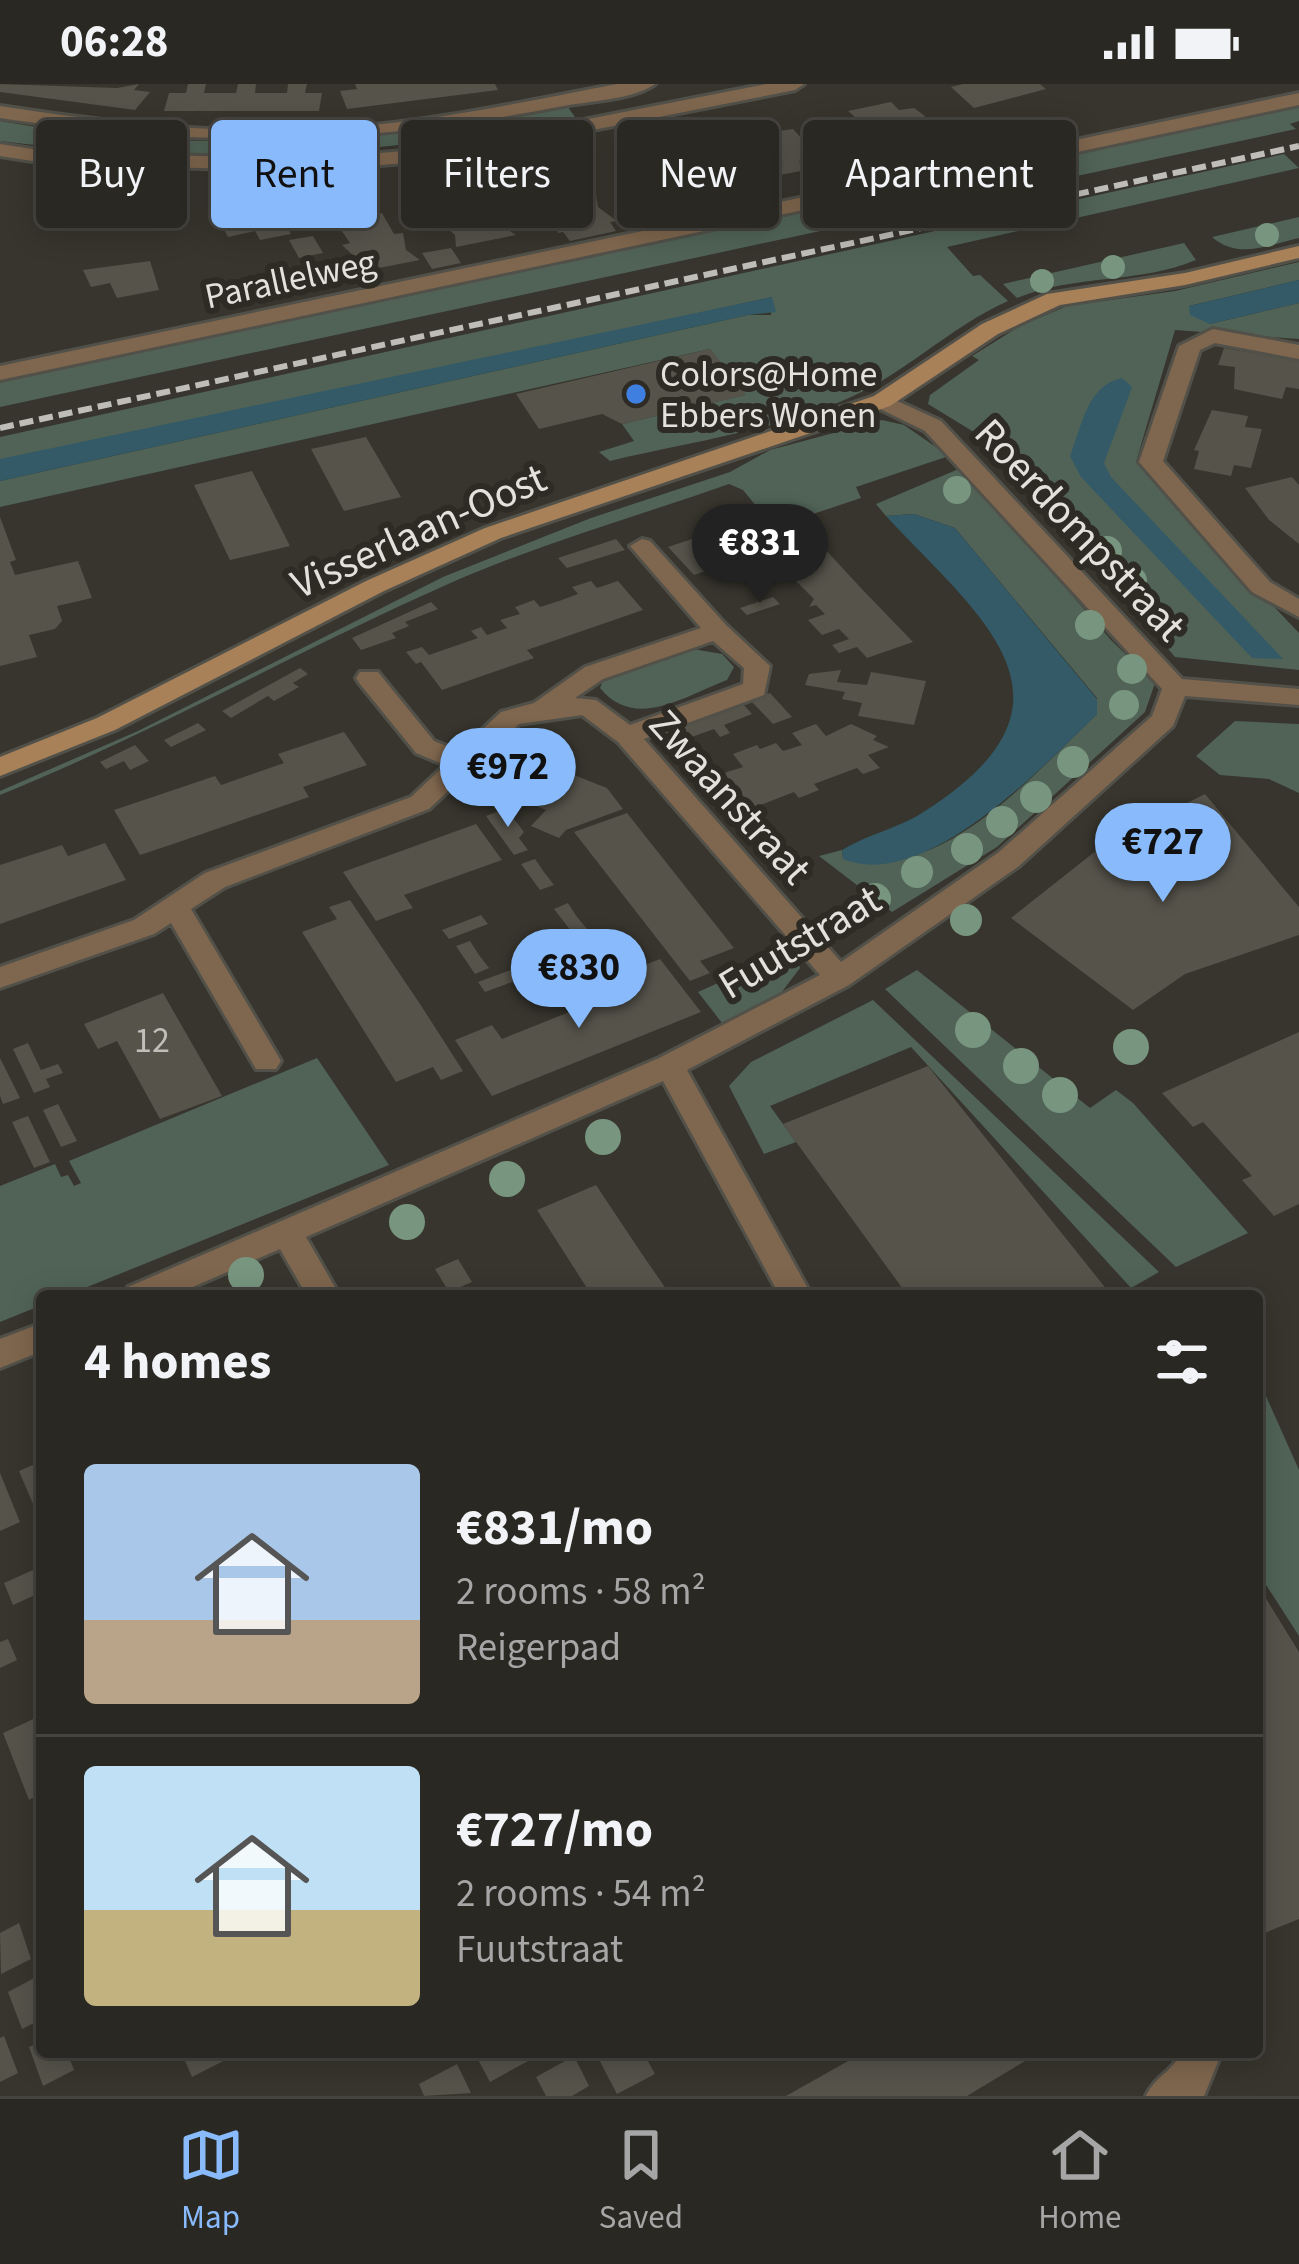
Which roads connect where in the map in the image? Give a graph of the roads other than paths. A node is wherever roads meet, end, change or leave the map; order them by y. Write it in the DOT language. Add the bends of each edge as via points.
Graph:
graph roads {
  1 [pos="646,84"];
  2 [pos="795,84"];
  3 [pos="568,90"];
  4 [pos="1299,99"];
  5 [pos="0,112"];
  6 [pos="599,123"];
  7 [pos="0,150"];
  8 [pos="1299,252"];
  9 [pos="1299,352"];
  10 [pos="0,373"];
  11 [pos="882,400"];
  12 [pos="642,546"];
  13 [pos="1299,609"];
  14 [pos="717,631"];
  15 [pos="369,678"];
  16 [pos="1175,687"];
  17 [pos="1299,697"];
  18 [pos="542,710"];
  19 [pos="627,736"];
  20 [pos="463,763"];
  21 [pos="0,767"];
  22 [pos="175,906"];
  23 [pos="0,978"];
  24 [pos="839,978"];
  25 [pos="266,1061"];
  26 [pos="670,1066"];
  27 [pos="288,1235"];
  28 [pos="154,1290"];
  29 [pos="320,1290"];
  30 [pos="793,1290"];
  31 [pos="36,1339"];
  32 [pos="0,1354"];
  33 [pos="1199,2058"];
  34 [pos="1167,2096"];
  1 -- 3 [label="street"];
  2 -- 6 [label="street"];
  3 -- 5 [label="street" via="397,128 294,136 181,133"];
  3 -- 6 [label="street"];
  4 -- 10 [label="street, Parallelweg"];
  6 -- 7 [label="street" via="441,154 307,165"];
  8 -- 11 [label="street, Visserlaan-Oost" via="1055,299 990,329"];
  9 -- 13 [label="street" via="1213,336 1190,346 1150,462 1261,587"];
  11 -- 16 [label="street, Roerdompstraat" via="933,426"];
  11 -- 21 [label="street, Visserlaan-Oost" via="493,533 106,724"];
  12 -- 14 [label="street"];
  14 -- 18 [label="street, Zwaanstraat" via="594,673"];
  14 -- 19 [label="street" via="758,666 755,689"];
  15 -- 20 [label="street" via="424,747"];
  16 -- 17 [label="street, Roerdompstraat"];
  16 -- 24 [label="street, Fuutstraat" via="1164,720 1009,859"];
  18 -- 19 [label="street, Zwaanstraat" via="587,706"];
  18 -- 20 [label="street, Zwaanstraat" via="510,718"];
  19 -- 24 [label="street, Zwaanstraat"];
  20 -- 22 [label="street, Zwaanstraat" via="420,803 215,880"];
  22 -- 23 [label="street, Zwaanstraat" via="144,927"];
  22 -- 25 [label="street"];
  24 -- 26 [label="street, Fuutstraat"];
  26 -- 27 [label="street, Fuutstraat"];
  26 -- 30 [label="street"];
  27 -- 28 [label="street, Fuutstraat"];
  27 -- 29 [label="street"];
  31 -- 32 [label="street"];
  33 -- 34 [label="street" via="1189,2082"];
}
